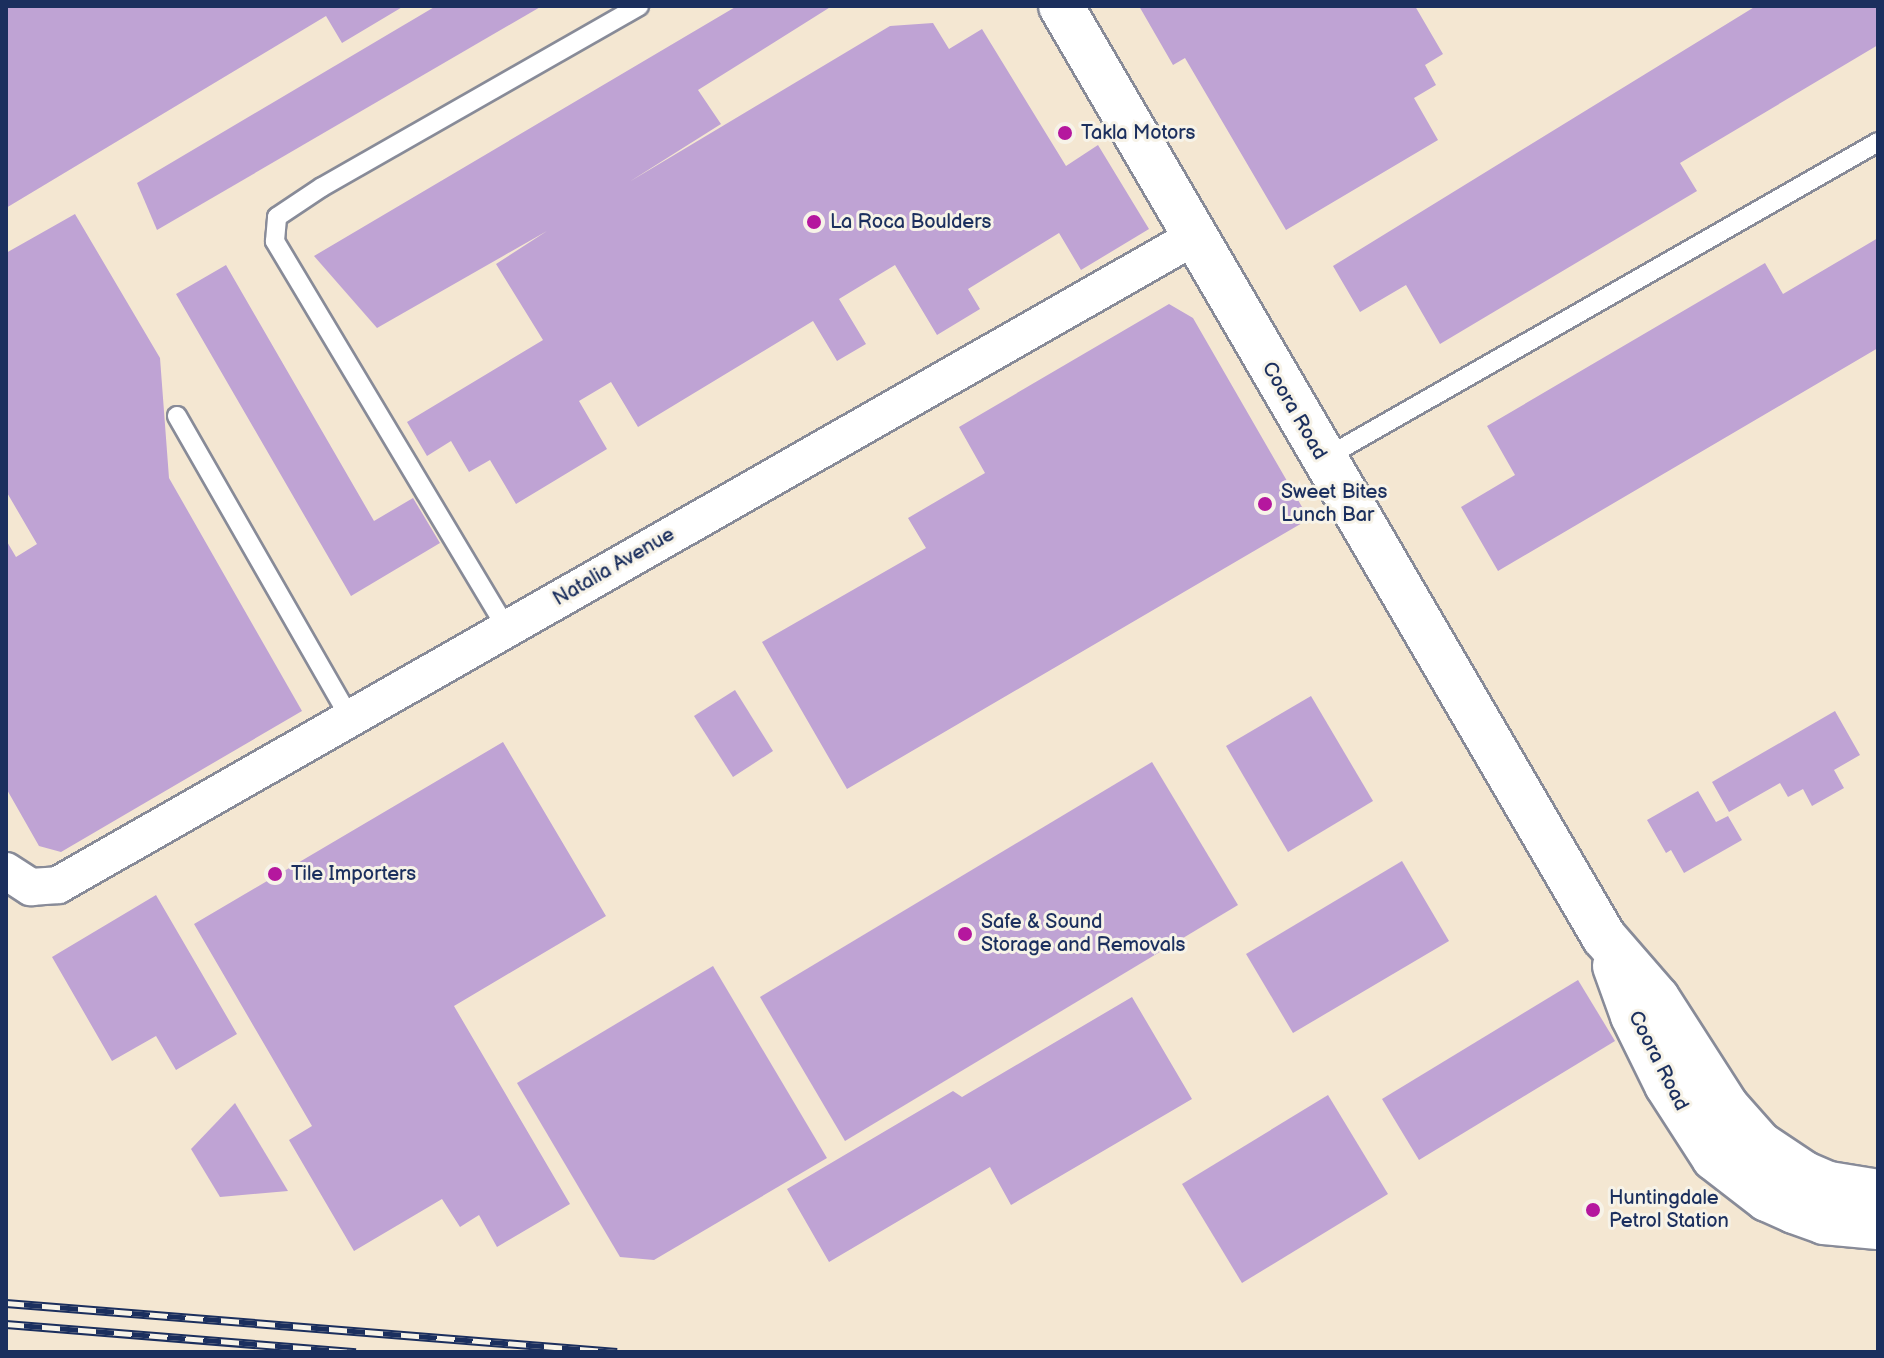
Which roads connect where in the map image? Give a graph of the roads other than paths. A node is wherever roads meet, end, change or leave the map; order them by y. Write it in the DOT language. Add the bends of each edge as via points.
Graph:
graph roads {
  1 [pos="639,6"];
  2 [pos="1061,6"];
  3 [pos="1878,142"];
  4 [pos="1194,237"];
  5 [pos="177,416"];
  6 [pos="1322,459"];
  7 [pos="507,629"];
  8 [pos="350,718"];
  9 [pos="19,879"];
  10 [pos="1745,1159"];
  11 [pos="1878,1192"];
  12 [pos="1878,1227"];
  1 -- 7 [label="lane" via="277,217 275,241"];
  2 -- 4 [label="street, Coora Road"];
  3 -- 6 [label="lane"];
  4 -- 6 [label="street, Coora Road"];
  4 -- 7 [label="street, Natalia Avenue"];
  5 -- 8 [label="lane"];
  6 -- 10 [label="street, Coora Road" via="1604,937 1657,998 1727,1107"];
  7 -- 8 [label="street, Natalia Avenue"];
  8 -- 9 [label="street, Natalia Avenue" via="58,885"];
  10 -- 11 [label="street" via="1829,1184"];
  10 -- 12 [label="street" via="1767,1199 1824,1222"];
}
